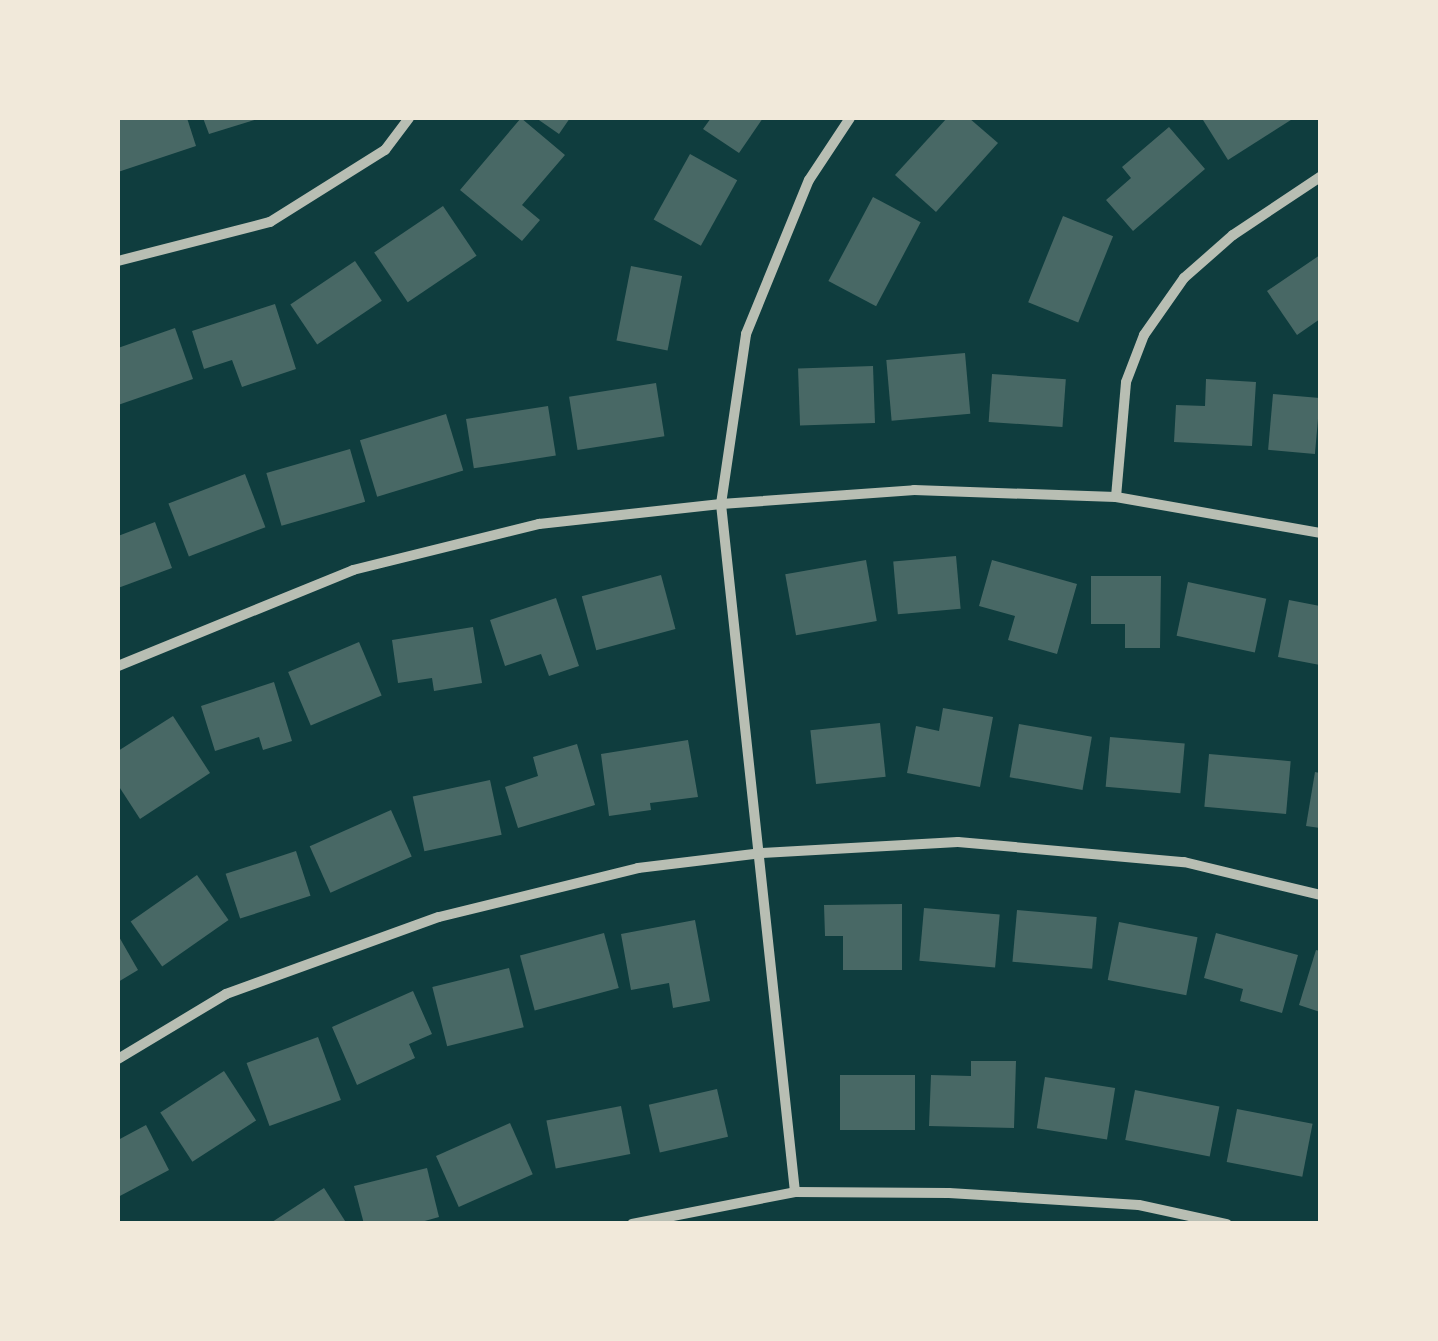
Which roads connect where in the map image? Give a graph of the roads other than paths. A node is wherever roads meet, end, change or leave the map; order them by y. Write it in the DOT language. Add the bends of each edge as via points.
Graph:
graph roads {
  1 [pos="409,118"];
  2 [pos="850,118"];
  3 [pos="1320,177"];
  4 [pos="118,260"];
  5 [pos="1116,497"];
  6 [pos="721,504"];
  7 [pos="1320,532"];
  8 [pos="118,666"];
  9 [pos="762,854"];
  10 [pos="1320,895"];
  11 [pos="118,1059"];
  12 [pos="795,1192"];
  13 [pos="632,1224"];
  14 [pos="1227,1224"];
  1 -- 4 [label="street" via="385,150 270,222"];
  2 -- 6 [label="street" via="808,180 746,334"];
  3 -- 5 [label="street" via="1184,278 1144,336 1126,382"];
  5 -- 6 [label="street" via="914,490"];
  5 -- 7 [label="street"];
  6 -- 8 [label="street" via="539,524 353,570"];
  6 -- 9 [label="street"];
  9 -- 10 [label="street" via="958,842 1184,862"];
  9 -- 11 [label="street" via="638,868 438,918 226,994"];
  9 -- 12 [label="street"];
  12 -- 13 [label="street"];
  12 -- 14 [label="street" via="1139,1204"];
}
